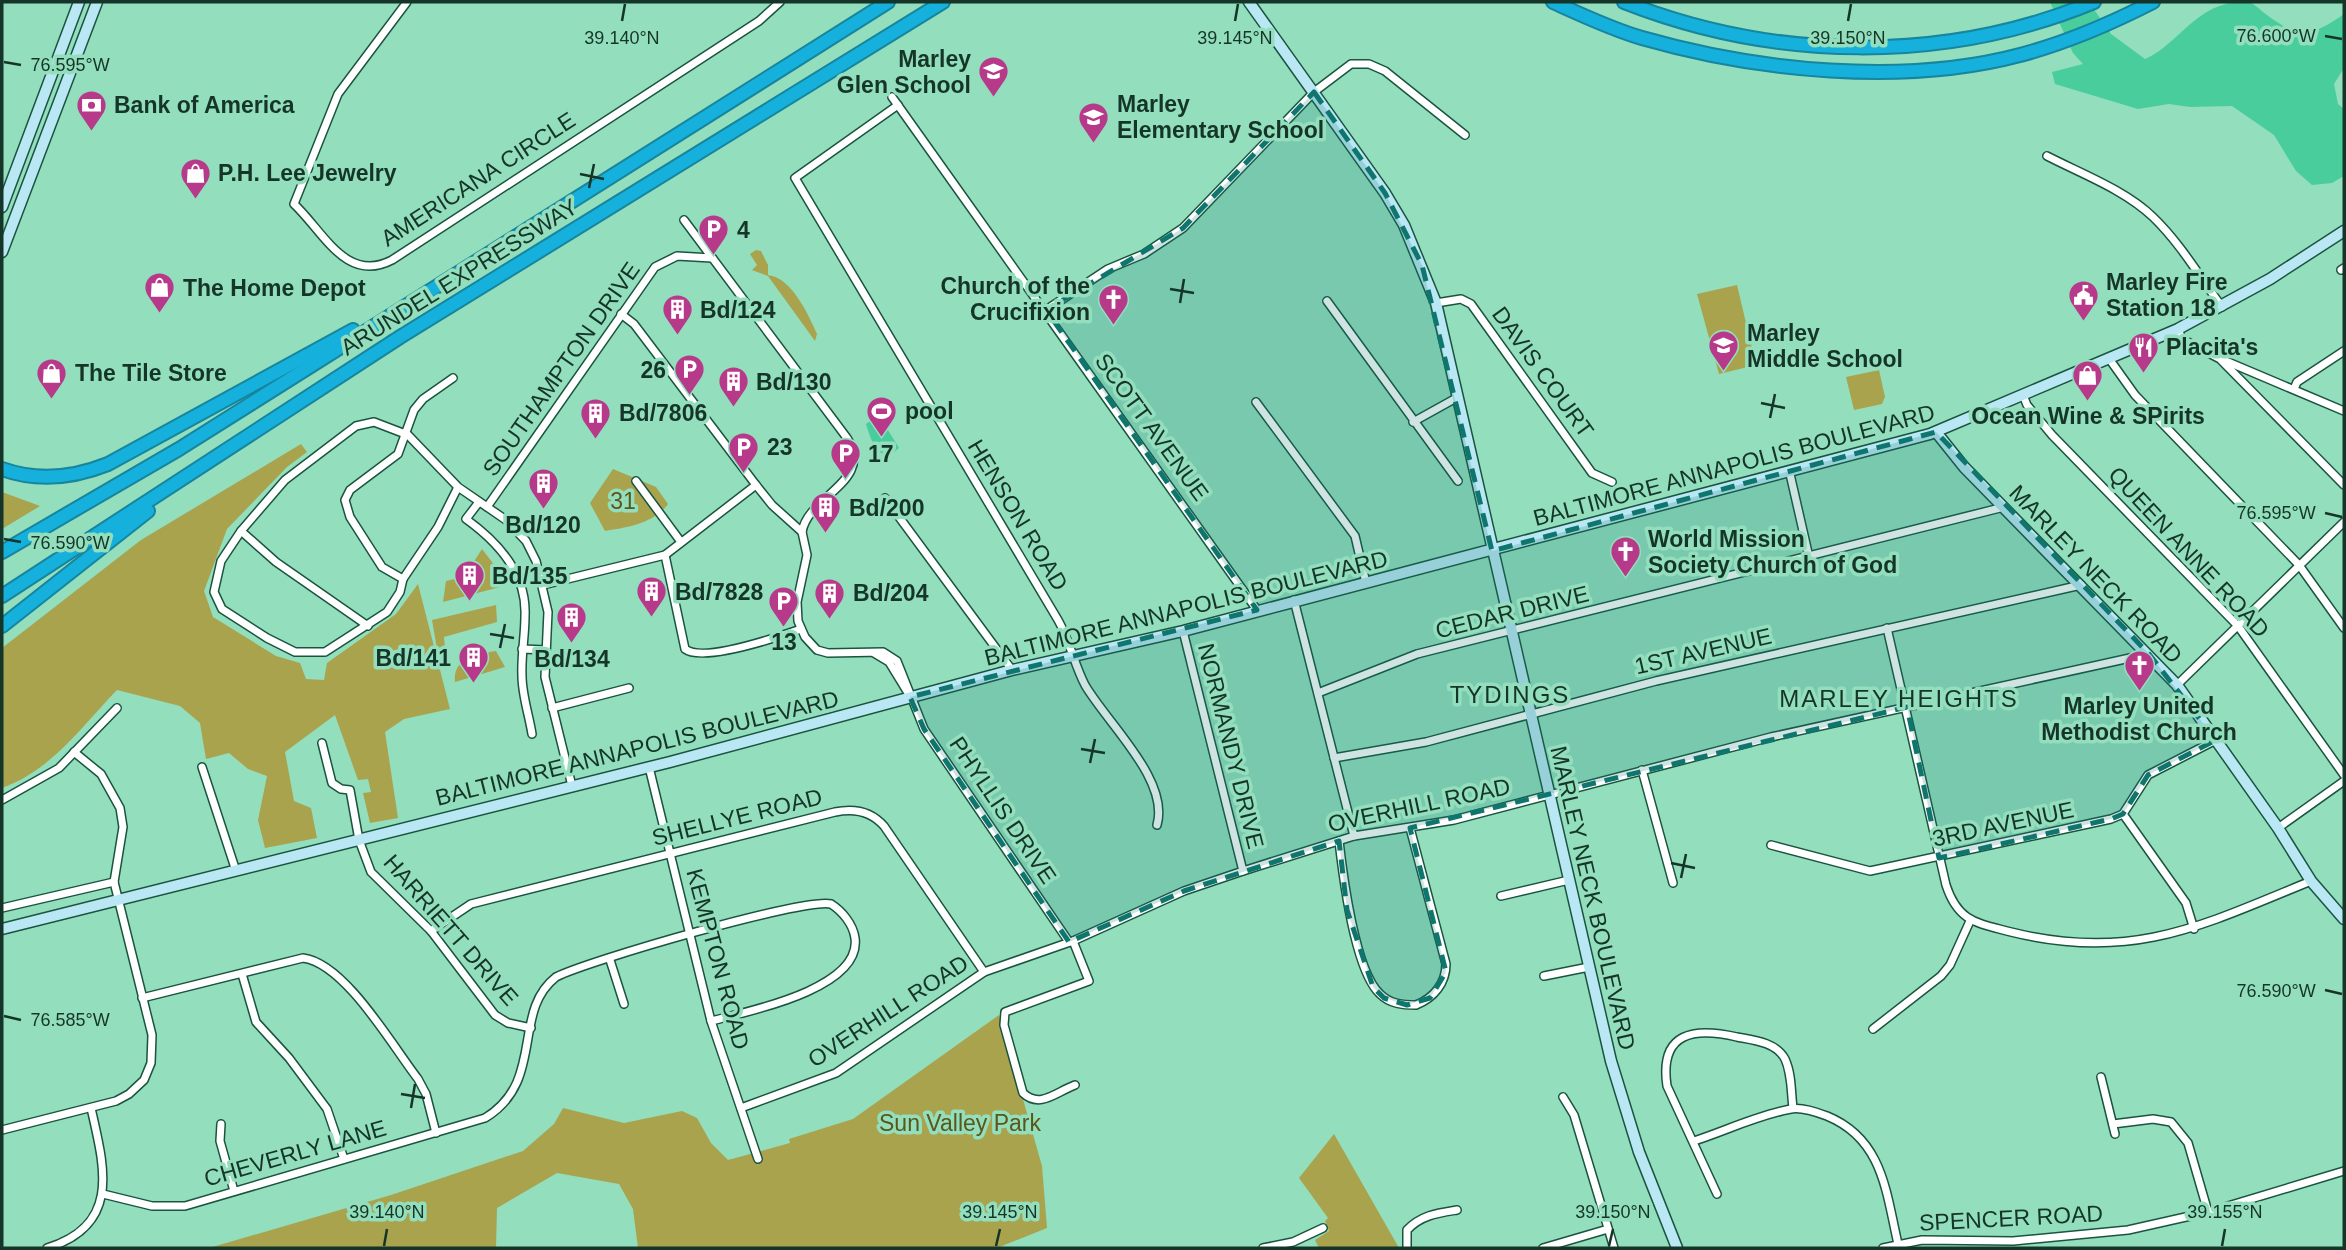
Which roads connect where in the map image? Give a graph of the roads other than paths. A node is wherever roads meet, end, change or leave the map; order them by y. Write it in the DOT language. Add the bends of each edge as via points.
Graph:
graph roads {
  1 [pos="79,2"];
  2 [pos="97,2"];
  3 [pos="407,2"];
  4 [pos="780,2"];
  5 [pos="888,2"];
  6 [pos="943,2"];
  7 [pos="1249,2"];
  8 [pos="1553,2"];
  9 [pos="1624,2"];
  10 [pos="2094,2"];
  11 [pos="2153,2"];
  12 [pos="1314,92"];
  13 [pos="892,97"];
  14 [pos="898,105"];
  15 [pos="1465,135"];
  16 [pos="2047,156"];
  17 [pos="2,207"];
  18 [pos="684,220"];
  19 [pos="2344,231"];
  20 [pos="496,250"];
  21 [pos="2,252"];
  22 [pos="712,258"];
  23 [pos="1327,301"];
  24 [pos="1436,303"];
  25 [pos="2222,307"];
  26 [pos="1046,310"];
  27 [pos="621,314"];
  28 [pos="2178,329"];
  29 [pos="2344,351"];
  30 [pos="2220,359"];
  31 [pos="2110,360"];
  32 [pos="453,378"];
  33 [pos="2294,389"];
  34 [pos="2023,396"];
  35 [pos="1458,397"];
  36 [pos="1256,402"];
  37 [pos="2344,411"];
  38 [pos="1413,422"];
  39 [pos="1936,432"];
  40 [pos="408,435"];
  41 [pos="220,455"];
  42 [pos="2,469"];
  43 [pos="1790,474"];
  44 [pos="636,481"];
  45 [pos="1458,481"];
  46 [pos="1612,482"];
  47 [pos="756,485"];
  48 [pos="2344,485"];
  49 [pos="458,487"];
  50 [pos="885,498"];
  51 [pos="479,502"];
  52 [pos="487,507"];
  53 [pos="2004,507"];
  54 [pos="2344,522"];
  55 [pos="241,531"];
  56 [pos="802,532"];
  57 [pos="681,542"];
  58 [pos="1492,551"];
  59 [pos="2,552"];
  60 [pos="665,555"];
  61 [pos="1809,557"];
  62 [pos="2299,565"];
  63 [pos="403,579"];
  64 [pos="1366,583"];
  65 [pos="543,585"];
  66 [pos="2081,585"];
  67 [pos="2,596"];
  68 [pos="1294,600"];
  69 [pos="1257,610"];
  70 [pos="2,626"];
  71 [pos="368,626"];
  72 [pos="2238,626"];
  73 [pos="1887,628"];
  74 [pos="2344,628"];
  75 [pos="801,629"];
  76 [pos="1183,631"];
  77 [pos="1510,633"];
  78 [pos="523,649"];
  79 [pos="546,650"];
  80 [pos="2149,654"];
  81 [pos="1074,658"];
  82 [pos="1012,670"];
  83 [pos="2177,685"];
  84 [pos="629,688"];
  85 [pos="1318,693"];
  86 [pos="910,697"];
  87 [pos="117,708"];
  88 [pos="552,708"];
  89 [pos="1907,708"];
  90 [pos="1531,713"];
  91 [pos="532,734"];
  92 [pos="2216,740"];
  93 [pos="322,743"];
  94 [pos="74,752"];
  95 [pos="1334,758"];
  96 [pos="202,767"];
  97 [pos="649,767"];
  98 [pos="1642,770"];
  99 [pos="2344,775"];
  100 [pos="2344,782"];
  101 [pos="572,786"];
  102 [pos="1550,794"];
  103 [pos="2,800"];
  104 [pos="2123,814"];
  105 [pos="1157,825"];
  106 [pos="1410,828"];
  107 [pos="2278,828"];
  108 [pos="1354,836"];
  109 [pos="359,840"];
  110 [pos="1339,841"];
  111 [pos="1771,845"];
  112 [pos="669,853"];
  113 [pos="1938,858"];
  114 [pos="236,870"];
  115 [pos="1242,871"];
  116 [pos="1569,880"];
  117 [pos="2311,881"];
  118 [pos="114,882"];
  119 [pos="1672,883"];
  120 [pos="1501,896"];
  121 [pos="118,900"];
  122 [pos="2,908"];
  123 [pos="2344,919"];
  124 [pos="1970,921"];
  125 [pos="2,929"];
  126 [pos="2194,929"];
  127 [pos="431,931"];
  128 [pos="691,934"];
  129 [pos="1071,941"];
  130 [pos="610,960"];
  131 [pos="1589,967"];
  132 [pos="984,972"];
  133 [pos="242,974"];
  134 [pos="1544,976"];
  135 [pos="142,998"];
  136 [pos="624,1003"];
  137 [pos="711,1021"];
  138 [pos="531,1028"];
  139 [pos="1873,1029"];
  140 [pos="2101,1077"];
  141 [pos="1075,1085"];
  142 [pos="1563,1097"];
  143 [pos="91,1108"];
  144 [pos="741,1108"];
  145 [pos="1793,1108"];
  146 [pos="221,1124"];
  147 [pos="2113,1124"];
  148 [pos="2,1130"];
  149 [pos="436,1133"];
  150 [pos="2115,1134"];
  151 [pos="1694,1141"];
  152 [pos="344,1159"];
  153 [pos="758,1159"];
  154 [pos="2344,1171"];
  155 [pos="234,1191"];
  156 [pos="103,1194"];
  157 [pos="1717,1194"];
  158 [pos="1457,1210"];
  159 [pos="2208,1212"];
  160 [pos="1324,1228"];
  161 [pos="1608,1229"];
  162 [pos="1898,1244"];
  163 [pos="1286,1246"];
  164 [pos="47,1248"];
  165 [pos="1263,1248"];
  166 [pos="1407,1248"];
  167 [pos="1543,1248"];
  168 [pos="1615,1248"];
  169 [pos="1677,1248"];
  170 [pos="1883,1248"];
  1 -- 17 [label="main road"];
  2 -- 21 [label="main road"];
  3 -- 4 [label="street, AMERICANA CIRCLE" via="338,94 294,204 342,258 357,267 379,266 398,257 759,21"];
  5 -- 20 [label="highway, ARUNDEL EXPRESSWAY"];
  6 -- 41 [label="highway, ARUNDEL EXPRESSWAY" via="400,337"];
  7 -- 12 [label="main road, MARLEY NECK BOULEVARD"];
  8 -- 11 [label="highway" via="1639,37 1691,51 1835,70 1968,65 2018,55 2116,21"];
  9 -- 10 [label="highway" via="1731,35 1836,48 1942,42 2037,22"];
  12 -- 15 [label="street" via="1345,67 1369,64 1385,71"];
  12 -- 24 [label="main road, MARLEY NECK BOULEVARD" via="1404,225"];
  12 -- 26 [label="street" via="1183,228"];
  13 -- 14 [label="street, SCOTT AVENUE"];
  14 -- 26 [label="street, SCOTT AVENUE"];
  14 -- 81 [label="street, HENSON ROAD" via="795,178 1070,640"];
  16 -- 25 [label="street" via="2134,201 2152,216"];
  18 -- 22 [label="street"];
  19 -- 25 [label="main road, BALTIMORE ANNAPOLIS BOULEVARD"];
  20 -- 42 [label="highway" via="479,254 326,346 108,464 63,477 35,477"];
  20 -- 59 [label="highway, ARUNDEL EXPRESSWAY" via="179,449"];
  22 -- 27 [label="street, SOUTHAMPTON DRIVE" via="666,259"];
  22 -- 56 [label="street" via="855,452 851,473 810,514"];
  23 -- 38 [label="street"];
  24 -- 35 [label="main road, MARLEY NECK BOULEVARD"];
  24 -- 46 [label="street, DAVIS COURT" via="1461,299 1471,304 1592,473"];
  25 -- 28 [label="main road, BALTIMORE ANNAPOLIS BOULEVARD"];
  26 -- 69 [label="street, SCOTT AVENUE"];
  27 -- 47 [label="street" via="634,324"];
  27 -- 52 [label="street, SOUTHAMPTON DRIVE"];
  28 -- 30 [label="street" via="2182,339"];
  28 -- 31 [label="main road, BALTIMORE ANNAPOLIS BOULEVARD"];
  29 -- 33 [label="street" via="2297,382"];
  30 -- 33 [label="street"];
  30 -- 48 [label="street"];
  31 -- 34 [label="main road, BALTIMORE ANNAPOLIS BOULEVARD"];
  31 -- 62 [label="street" via="2135,395"];
  32 -- 40 [label="street" via="423,399 414,411"];
  33 -- 37 [label="street"];
  34 -- 39 [label="main road, BALTIMORE ANNAPOLIS BOULEVARD"];
  34 -- 72 [label="street, QUEEN ANNE ROAD" via="2052,435"];
  35 -- 38 [label="street"];
  35 -- 58 [label="main road, MARLEY NECK BOULEVARD"];
  36 -- 64 [label="street" via="1355,536"];
  38 -- 45 [label="street"];
  39 -- 43 [label="main road, BALTIMORE ANNAPOLIS BOULEVARD"];
  39 -- 53 [label="main road, MARLEY NECK ROAD"];
  40 -- 49 [label="street"];
  40 -- 55 [label="street" via="374,422 356,426 285,480"];
  40 -- 63 [label="street" via="398,454 350,490 345,500 350,517 382,567"];
  41 -- 67 [label="highway, ARUNDEL EXPRESSWAY"];
  41 -- 70 [label="highway"];
  43 -- 58 [label="main road, BALTIMORE ANNAPOLIS BOULEVARD"];
  43 -- 61 [label="street"];
  44 -- 57 [label="street"];
  47 -- 56 [label="street"];
  47 -- 57 [label="street"];
  49 -- 51 [label="street"];
  49 -- 63 [label="street" via="439,527"];
  50 -- 82 [label="street"];
  51 -- 52 [label="street"];
  51 -- 78 [label="street" via="466,519 491,539 522,588 526,613"];
  52 -- 65 [label="street" via="526,541"];
  53 -- 61 [label="street, CEDAR DRIVE"];
  53 -- 66 [label="main road, MARLEY NECK ROAD"];
  54 -- 62 [label="street"];
  55 -- 71 [label="street" via="276,562"];
  55 -- 71 [label="street" via="221,561 214,592 222,609 295,652 312,654 325,652"];
  56 -- 75 [label="street" via="807,555 797,602"];
  57 -- 60 [label="street"];
  58 -- 64 [label="main road, BALTIMORE ANNAPOLIS BOULEVARD"];
  58 -- 77 [label="main road, MARLEY NECK BOULEVARD"];
  60 -- 65 [label="street"];
  60 -- 75 [label="street" via="688,652 712,653"];
  61 -- 77 [label="street, CEDAR DRIVE"];
  62 -- 72 [label="street"];
  62 -- 74 [label="street"];
  63 -- 71 [label="street" via="387,612"];
  64 -- 68 [label="main road, BALTIMORE ANNAPOLIS BOULEVARD"];
  65 -- 79 [label="street" via="548,612"];
  66 -- 73 [label="street, 1ST AVENUE"];
  66 -- 80 [label="main road, MARLEY NECK ROAD"];
  68 -- 69 [label="main road, BALTIMORE ANNAPOLIS BOULEVARD"];
  68 -- 85 [label="street"];
  69 -- 76 [label="main road, BALTIMORE ANNAPOLIS BOULEVARD"];
  72 -- 83 [label="street"];
  72 -- 99 [label="street, QUEEN ANNE ROAD"];
  73 -- 89 [label="street"];
  73 -- 90 [label="street, 1ST AVENUE"];
  75 -- 86 [label="street, PHYLLIS DRIVE" via="810,644 828,653 873,653 889,662"];
  76 -- 81 [label="main road, BALTIMORE ANNAPOLIS BOULEVARD"];
  76 -- 115 [label="street, NORMANDY DRIVE"];
  77 -- 85 [label="street, CEDAR DRIVE" via="1418,654"];
  77 -- 90 [label="main road, MARLEY NECK BOULEVARD"];
  78 -- 79 [label="street"];
  78 -- 91 [label="street" via="522,678"];
  79 -- 88 [label="street" via="545,677"];
  80 -- 83 [label="main road, MARLEY NECK ROAD"];
  80 -- 89 [label="street, OVERHILL ROAD"];
  81 -- 82 [label="main road, BALTIMORE ANNAPOLIS BOULEVARD"];
  81 -- 105 [label="street, HENSON ROAD" via="1085,685 1154,787 1160,804"];
  82 -- 86 [label="main road, BALTIMORE ANNAPOLIS BOULEVARD"];
  83 -- 92 [label="main road, MARLEY NECK ROAD"];
  84 -- 88 [label="street"];
  85 -- 95 [label="street"];
  86 -- 97 [label="main road, BALTIMORE ANNAPOLIS BOULEVARD"];
  86 -- 129 [label="street, PHYLLIS DRIVE" via="924,729"];
  87 -- 94 [label="street"];
  88 -- 101 [label="street"];
  89 -- 98 [label="street, OVERHILL ROAD"];
  89 -- 113 [label="street"];
  90 -- 95 [label="street, 1ST AVENUE" via="1426,742"];
  90 -- 102 [label="main road, MARLEY NECK BOULEVARD"];
  92 -- 104 [label="street" via="2148,775"];
  92 -- 107 [label="main road, MARLEY NECK ROAD"];
  93 -- 109 [label="street, HARRIETT DRIVE" via="332,783 350,790"];
  94 -- 103 [label="street" via="52,773"];
  94 -- 118 [label="street" via="100,774 120,808 123,827"];
  95 -- 108 [label="street"];
  96 -- 114 [label="street"];
  97 -- 101 [label="main road, BALTIMORE ANNAPOLIS BOULEVARD"];
  97 -- 112 [label="street, KEMPTON ROAD"];
  98 -- 102 [label="street, OVERHILL ROAD"];
  98 -- 119 [label="street"];
  100 -- 107 [label="street"];
  101 -- 109 [label="main road, BALTIMORE ANNAPOLIS BOULEVARD"];
  102 -- 106 [label="street, OVERHILL ROAD"];
  102 -- 116 [label="main road, MARLEY NECK BOULEVARD"];
  104 -- 113 [label="street, 3RD AVENUE"];
  104 -- 126 [label="street" via="2186,903"];
  106 -- 108 [label="street, OVERHILL ROAD"];
  106 -- 110 [label="street" via="1446,964 1436,991 1416,1005 1392,1002 1373,986 1347,909"];
  107 -- 117 [label="main road, MARLEY NECK ROAD"];
  108 -- 110 [label="street, OVERHILL ROAD"];
  109 -- 114 [label="main road, BALTIMORE ANNAPOLIS BOULEVARD"];
  109 -- 127 [label="street, HARRIETT DRIVE" via="371,872"];
  110 -- 115 [label="street, OVERHILL ROAD"];
  111 -- 113 [label="street, 3RD AVENUE" via="1870,872"];
  112 -- 127 [label="street, SHELLYE ROAD" via="471,904"];
  112 -- 128 [label="street, KEMPTON ROAD"];
  112 -- 132 [label="street, SHELLYE ROAD" via="835,812 854,810 872,815 892,837"];
  113 -- 124 [label="street" via="1950,896"];
  114 -- 121 [label="main road, BALTIMORE ANNAPOLIS BOULEVARD"];
  115 -- 129 [label="street, OVERHILL ROAD"];
  116 -- 120 [label="street"];
  116 -- 131 [label="main road, MARLEY NECK BOULEVARD"];
  117 -- 123 [label="main road, MARLEY NECK ROAD"];
  117 -- 126 [label="street"];
  118 -- 121 [label="street"];
  118 -- 122 [label="street"];
  121 -- 125 [label="main road, BALTIMORE ANNAPOLIS BOULEVARD"];
  121 -- 135 [label="street"];
  124 -- 126 [label="street" via="2076,943 2112,943"];
  124 -- 139 [label="street" via="1941,976"];
  127 -- 138 [label="street, HARRIETT DRIVE" via="495,1015"];
  128 -- 130 [label="street, CHEVERLY LANE"];
  128 -- 137 [label="street, KEMPTON ROAD"];
  128 -- 137 [label="street, CHEVERLY LANE" via="818,903 836,908 854,933 850,961 801,997"];
  129 -- 132 [label="street, OVERHILL ROAD"];
  129 -- 141 [label="street, PHYLLIS DRIVE" via="1089,981 1005,1012 1004,1025 1023,1093 1030,1100 1039,1102"];
  130 -- 136 [label="street"];
  130 -- 138 [label="street, CHEVERLY LANE" via="565,972 547,984"];
  131 -- 134 [label="street"];
  131 -- 169 [label="main road, MARLEY NECK BOULEVARD" via="1629,1119"];
  132 -- 144 [label="street, OVERHILL ROAD" via="836,1073"];
  133 -- 135 [label="street"];
  133 -- 149 [label="street" via="303,958 327,968 354,994 418,1079"];
  133 -- 152 [label="street" via="256,1022 327,1109"];
  135 -- 143 [label="street" via="153,1049 144,1080 130,1094"];
  137 -- 144 [label="street, KEMPTON ROAD"];
  138 -- 149 [label="street, CHEVERLY LANE" via="520,1077 506,1101 485,1118"];
  140 -- 147 [label="street"];
  142 -- 161 [label="street" via="1574,1115"];
  143 -- 148 [label="street"];
  143 -- 156 [label="street" via="103,1162"];
  144 -- 153 [label="street, KEMPTON ROAD"];
  145 -- 151 [label="street"];
  145 -- 151 [label="street" via="1784,1058 1774,1048 1723,1034 1690,1034 1676,1045 1665,1069 1667,1086"];
  145 -- 162 [label="street" via="1824,1115 1859,1135 1877,1162"];
  146 -- 155 [label="street" via="220,1141"];
  147 -- 150 [label="street"];
  147 -- 159 [label="street" via="2153,1119 2171,1122 2188,1143"];
  149 -- 152 [label="street, CHEVERLY LANE"];
  151 -- 157 [label="street"];
  152 -- 155 [label="street, CHEVERLY LANE"];
  154 -- 159 [label="street, SPENCER ROAD"];
  155 -- 156 [label="street, CHEVERLY LANE" via="171,1207"];
  156 -- 164 [label="street" via="82,1230"];
  158 -- 166 [label="street" via="1415,1222 1407,1230"];
  159 -- 162 [label="street, SPENCER ROAD" via="2128,1230 2013,1241"];
  160 -- 163 [label="street"];
  161 -- 167 [label="street"];
  161 -- 168 [label="street"];
  162 -- 170 [label="street, SPENCER ROAD"];
  163 -- 165 [label="street"];
}
